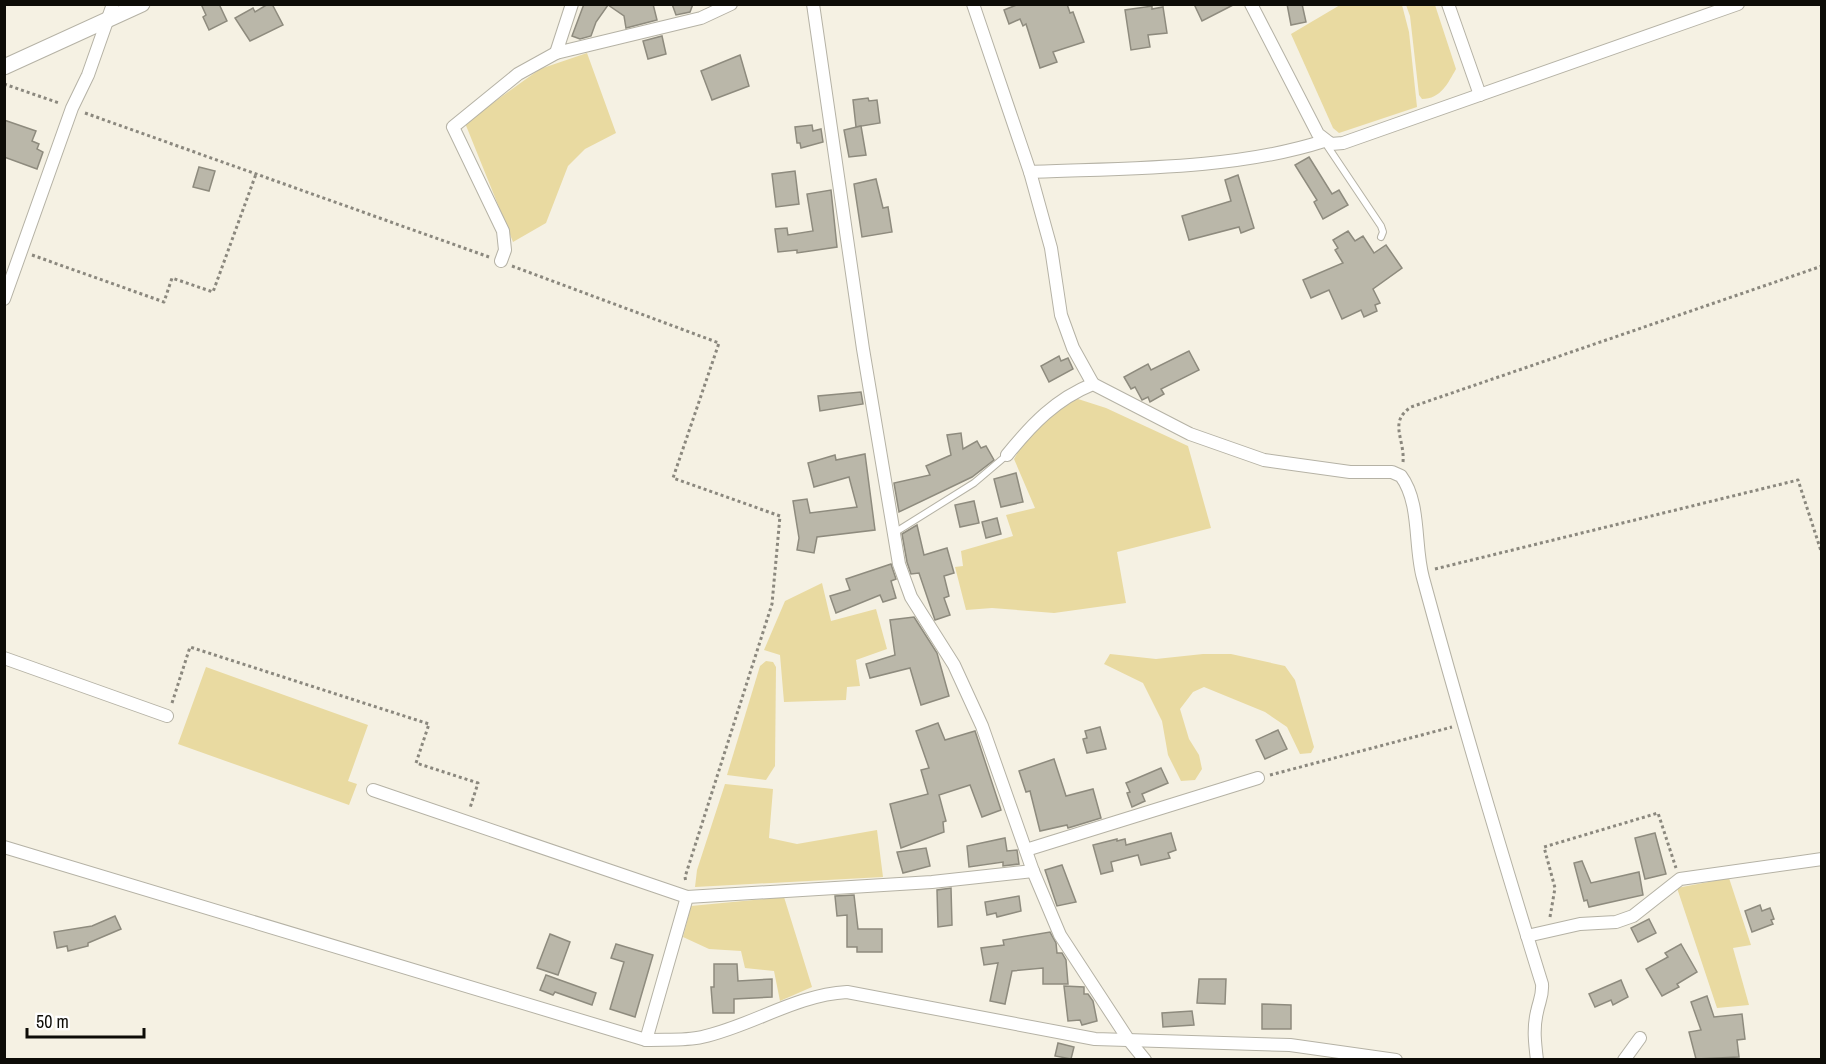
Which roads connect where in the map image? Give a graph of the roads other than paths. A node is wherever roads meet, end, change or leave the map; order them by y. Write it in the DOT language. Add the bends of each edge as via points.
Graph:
graph roads {
  1 [pos="142,4"];
  2 [pos="572,4"];
  3 [pos="731,4"];
  4 [pos="813,4"];
  5 [pos="973,4"];
  6 [pos="1251,4"];
  7 [pos="1448,4"];
  8 [pos="1738,4"];
  9 [pos="111,12"];
  10 [pos="556,53"];
  11 [pos="4,67"];
  12 [pos="1480,95"];
  13 [pos="1324,141"];
  14 [pos="1030,172"];
  15 [pos="1381,237"];
  16 [pos="501,261"];
  17 [pos="4,299"];
  18 [pos="1093,384"];
  19 [pos="1007,455"];
  20 [pos="893,533"];
  21 [pos="4,658"];
  22 [pos="167,716"];
  23 [pos="1257,778"];
  24 [pos="373,790"];
  25 [pos="4,847"];
  26 [pos="1026,850"];
  27 [pos="1821,859"];
  28 [pos="1033,871"];
  29 [pos="687,897"];
  30 [pos="1527,936"];
  31 [pos="1640,1038"];
  32 [pos="1128,1039"];
  33 [pos="646,1040"];
  34 [pos="1313,1054"];
  35 [pos="1145,1059"];
  36 [pos="1396,1059"];
  37 [pos="1537,1059"];
  38 [pos="1624,1059"];
  1 -- 9 [label="street"];
  2 -- 10 [label="street"];
  3 -- 10 [label="street" via="701,18"];
  4 -- 20 [label="street"];
  5 -- 14 [label="street"];
  6 -- 13 [label="street"];
  7 -- 12 [label="street"];
  8 -- 12 [label="street"];
  9 -- 11 [label="street"];
  9 -- 17 [label="street" via="72,108"];
  10 -- 16 [label="street" via="519,74 453,127 503,231 505,250"];
  12 -- 13 [label="street" via="1343,143"];
  13 -- 14 [label="street" via="1299,149 1182,166"];
  13 -- 15 [label="lane" via="1381,226"];
  14 -- 18 [label="street" via="1051,248 1061,315"];
  18 -- 19 [label="street" via="1075,391 1045,412"];
  18 -- 30 [label="street" via="1190,434 1264,460 1401,476 1411,500 1421,573"];
  19 -- 20 [label="lane" via="974,483"];
  20 -- 26 [label="street" via="911,597 954,665 982,726"];
  21 -- 22 [label="street"];
  23 -- 26 [label="street"];
  24 -- 29 [label="street"];
  25 -- 33 [label="street"];
  26 -- 28 [label="street"];
  27 -- 30 [label="street" via="1680,879 1634,916"];
  28 -- 29 [label="street" via="932,882"];
  28 -- 32 [label="street" via="1060,935"];
  29 -- 33 [label="street"];
  30 -- 37 [label="street" via="1543,990 1534,1039"];
  31 -- 38 [label="street"];
  32 -- 33 [label="street" via="1095,1039 847,992 822,994 700,1038"];
  32 -- 34 [label="street"];
  32 -- 35 [label="street"];
  34 -- 36 [label="street"];
}
